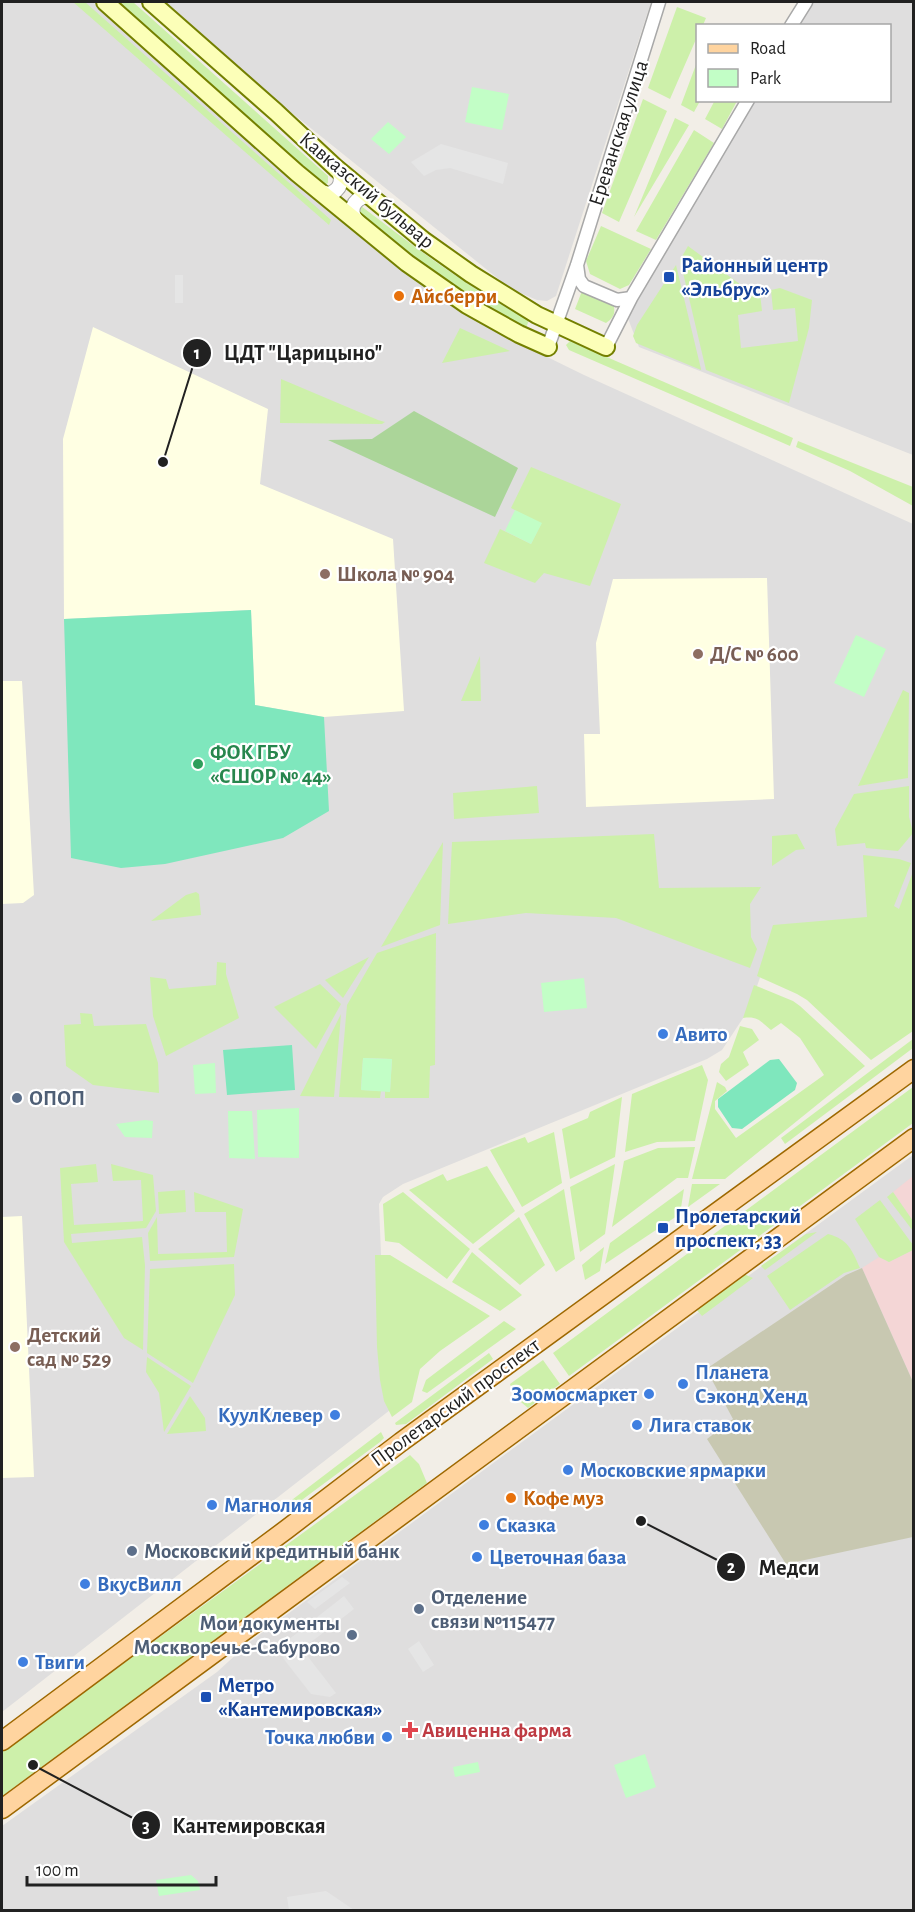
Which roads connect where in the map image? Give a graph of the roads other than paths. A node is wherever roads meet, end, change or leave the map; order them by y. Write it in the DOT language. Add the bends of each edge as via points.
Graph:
graph roads {
  1 [pos="105,2"];
  2 [pos="151,2"];
  3 [pos="659,2"];
  4 [pos="806,2"];
  5 [pos="792,24"];
  6 [pos="747,102"];
  7 [pos="336,168"];
  8 [pos="318,191"];
  9 [pos="375,199"];
  10 [pos="358,222"];
  11 [pos="577,265"];
  12 [pos="631,298"];
  13 [pos="556,324"];
  14 [pos="548,347"];
  15 [pos="606,347"];
  16 [pos="914,1069"];
  17 [pos="914,1138"];
  18 [pos="2,1741"];
  19 [pos="2,1809"];
  1 -- 8 [label="main road, Кавказский бульвар"];
  2 -- 7 [label="main road, Кавказский бульвар"];
  3 -- 11 [label="street, Ереванская улица"];
  4 -- 5 [label="street"];
  6 -- 12 [label="street"];
  7 -- 8 [label="street" via="341,181 337,190 328,194"];
  7 -- 9 [label="main road, Кавказский бульвар"];
  8 -- 10 [label="main road, Кавказский бульвар"];
  9 -- 10 [label="street" via="366,196 353,204 352,214"];
  9 -- 13 [label="main road, Кавказский бульвар" via="471,274"];
  10 -- 14 [label="main road, Кавказский бульвар" via="467,305"];
  11 -- 12 [label="street" via="584,286 617,300"];
  11 -- 13 [label="street, Ереванская улица"];
  12 -- 15 [label="street"];
  13 -- 14 [label="street, Ереванская улица"];
  13 -- 15 [label="main road, Кавказский бульвар"];
  16 -- 18 [label="main road, Пролетарский проспект" via="400,1442"];
  17 -- 19 [label="main road"];
}
